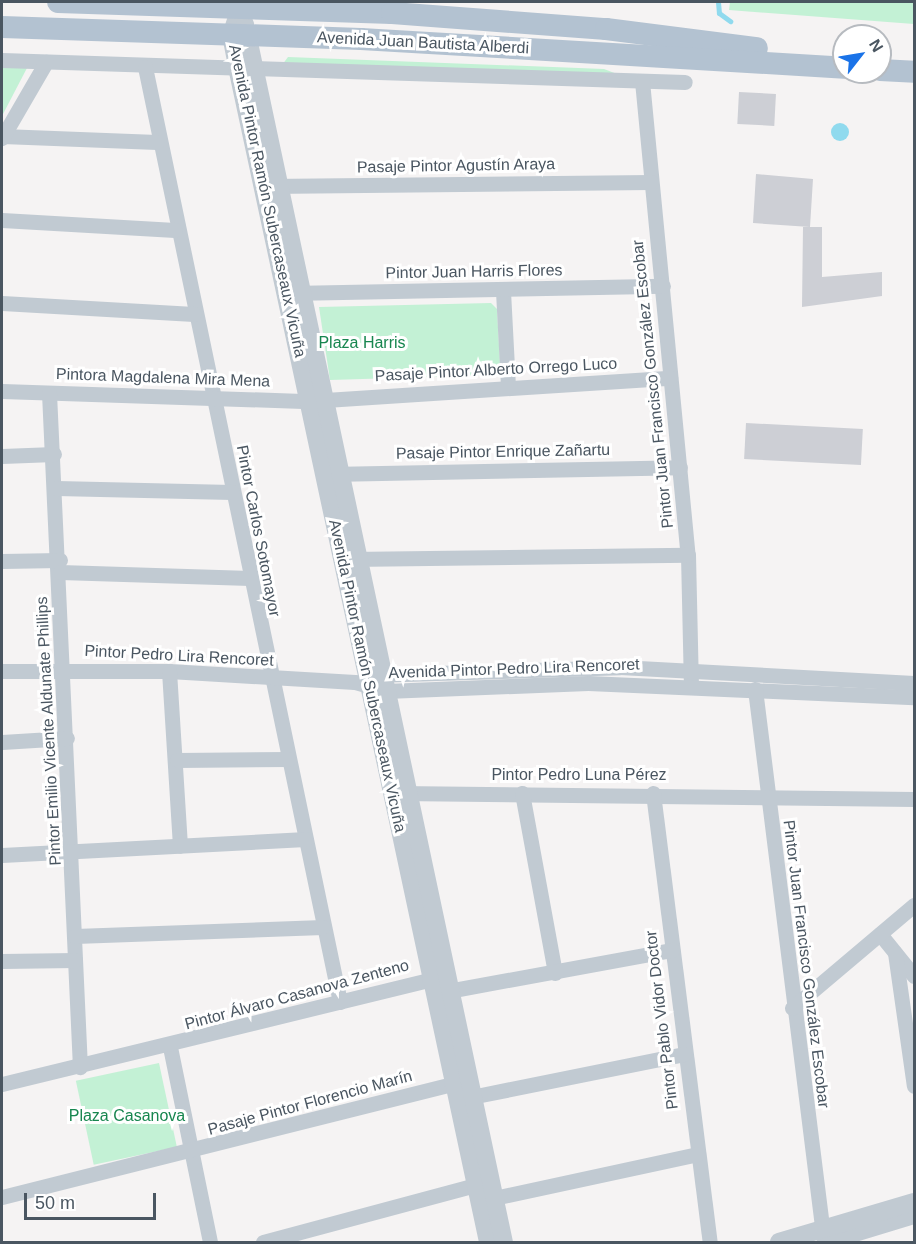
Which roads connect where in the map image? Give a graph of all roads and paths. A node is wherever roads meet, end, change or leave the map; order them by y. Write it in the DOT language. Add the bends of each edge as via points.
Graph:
graph roads {
  1 [pos="58,2"];
  2 [pos="240,8"];
  3 [pos="2,27"];
  4 [pos="240,35"];
  5 [pos="832,55"];
  6 [pos="892,58"];
  7 [pos="915,59"];
  8 [pos="2,60"];
  9 [pos="46,62"];
  10 [pos="145,67"];
  11 [pos="245,67"];
  12 [pos="832,67"];
  13 [pos="892,71"];
  14 [pos="915,72"];
  15 [pos="642,81"];
  16 [pos="685,82"];
  17 [pos="2,137"];
  18 [pos="158,142"];
  19 [pos="651,182"];
  20 [pos="270,186"];
  21 [pos="2,220"];
  22 [pos="175,230"];
  23 [pos="663,286"];
  24 [pos="503,291"];
  25 [pos="293,292"];
  26 [pos="2,303"];
  27 [pos="194,314"];
  28 [pos="670,378"];
  29 [pos="508,388"];
  30 [pos="2,391"];
  31 [pos="49,393"];
  32 [pos="213,398"];
  33 [pos="317,399"];
  34 [pos="54,454"];
  35 [pos="2,456"];
  36 [pos="680,466"];
  37 [pos="333,474"];
  38 [pos="56,488"];
  39 [pos="232,492"];
  40 [pos="688,555"];
  41 [pos="350,559"];
  42 [pos="2,561"];
  43 [pos="60,566"];
  44 [pos="250,579"];
  45 [pos="691,668"];
  46 [pos="62,669"];
  47 [pos="170,670"];
  48 [pos="2,671"];
  49 [pos="269,680"];
  50 [pos="372,683"];
  51 [pos="915,683"];
  52 [pos="691,685"];
  53 [pos="755,689"];
  54 [pos="915,697"];
  55 [pos="67,738"];
  56 [pos="2,742"];
  57 [pos="288,759"];
  58 [pos="177,760"];
  59 [pos="400,793"];
  60 [pos="522,793"];
  61 [pos="653,793"];
  62 [pos="767,797"];
  63 [pos="915,800"];
  64 [pos="306,840"];
  65 [pos="180,846"];
  66 [pos="73,854"];
  67 [pos="2,855"];
  68 [pos="915,905"];
  69 [pos="324,927"];
  70 [pos="880,934"];
  71 [pos="75,936"];
  72 [pos="672,950"];
  73 [pos="895,953"];
  74 [pos="75,960"];
  75 [pos="2,961"];
  76 [pos="555,973"];
  77 [pos="915,976"];
  78 [pos="429,980"];
  79 [pos="448,991"];
  80 [pos="339,1002"];
  81 [pos="792,1008"];
  82 [pos="170,1047"];
  83 [pos="684,1054"];
  84 [pos="80,1067"];
  85 [pos="2,1084"];
  86 [pos="451,1084"];
  87 [pos="915,1086"];
  88 [pos="471,1097"];
  89 [pos="192,1153"];
  90 [pos="697,1154"];
  91 [pos="476,1185"];
  92 [pos="2,1197"];
  93 [pos="494,1198"];
  94 [pos="915,1202"];
  95 [pos="915,1215"];
  96 [pos="824,1238"];
  97 [pos="210,1242"];
  98 [pos="263,1242"];
  99 [pos="488,1242"];
  100 [pos="504,1242"];
  101 [pos="710,1242"];
  102 [pos="779,1242"];
  1 -- 2 [label="main road, Avenida Juan Bautista Alberdi"];
  2 -- 4 [label="street, Avenida Pintor Ramón Subercaseaux Vicuña"];
  2 -- 5 [label="main road, Avenida Juan Bautista Alberdi" via="476,19"];
  3 -- 4 [label="main road, Avenida Juan Bautista Alberdi"];
  4 -- 11 [label="street, Avenida Pintor Ramón Subercaseaux Vicuña"];
  4 -- 12 [label="main road, Avenida Juan Bautista Alberdi"];
  6 -- 7 [label="main road"];
  8 -- 9 [label="street, Avenida Juan Bautista Alberdi"];
  9 -- 10 [label="street, Avenida Juan Bautista Alberdi"];
  9 -- 17 [label="street"];
  10 -- 11 [label="street, Avenida Juan Bautista Alberdi"];
  10 -- 18 [label="street, Pintor Carlos Sotomayor"];
  11 -- 15 [label="street, Avenida Juan Bautista Alberdi"];
  11 -- 20 [label="street, Avenida Pintor Ramón Subercaseaux Vicuña"];
  13 -- 14 [label="main road"];
  15 -- 16 [label="street, Avenida Juan Bautista Alberdi"];
  15 -- 19 [label="street, Pintor Juan Francisco González Escobar"];
  17 -- 18 [label="street"];
  18 -- 22 [label="street, Pintor Carlos Sotomayor"];
  19 -- 20 [label="street, Pasaje Pintor Agustín Araya"];
  19 -- 23 [label="street, Pintor Juan Francisco González Escobar"];
  20 -- 25 [label="street, Avenida Pintor Ramón Subercaseaux Vicuña"];
  21 -- 22 [label="street"];
  22 -- 27 [label="street, Pintor Carlos Sotomayor"];
  23 -- 24 [label="street, Pintor Juan Harris Flores"];
  23 -- 28 [label="street, Pintor Juan Francisco González Escobar"];
  24 -- 25 [label="street, Pintor Juan Harris Flores"];
  24 -- 29 [label="street"];
  25 -- 33 [label="street, Avenida Pintor Ramón Subercaseaux Vicuña"];
  26 -- 27 [label="street"];
  27 -- 32 [label="street, Pintor Carlos Sotomayor"];
  28 -- 29 [label="street, Pasaje Pintor Alberto Orrego Luco"];
  28 -- 36 [label="street, Pintor Juan Francisco González Escobar"];
  29 -- 33 [label="street, Pasaje Pintor Alberto Orrego Luco"];
  30 -- 31 [label="street, Pintora Magdalena Mira Mena"];
  31 -- 32 [label="street, Pintora Magdalena Mira Mena"];
  31 -- 34 [label="street, Pintor Emilio Vicente Aldunate Phillips"];
  32 -- 33 [label="street, Pintora Magdalena Mira Mena"];
  32 -- 39 [label="street, Pintor Carlos Sotomayor"];
  33 -- 37 [label="street, Avenida Pintor Ramón Subercaseaux Vicuña"];
  34 -- 35 [label="street"];
  34 -- 38 [label="street, Pintor Emilio Vicente Aldunate Phillips"];
  36 -- 37 [label="street, Pasaje Pintor Enrique Zañartu"];
  36 -- 40 [label="street, Pintor Juan Francisco González Escobar"];
  37 -- 41 [label="street, Avenida Pintor Ramón Subercaseaux Vicuña"];
  38 -- 39 [label="street"];
  38 -- 43 [label="street, Pintor Emilio Vicente Aldunate Phillips"];
  39 -- 44 [label="street, Pintor Carlos Sotomayor"];
  40 -- 41 [label="street"];
  40 -- 45 [label="street, Pintor Juan Francisco González Escobar"];
  41 -- 50 [label="street, Avenida Pintor Ramón Subercaseaux Vicuña"];
  42 -- 43 [label="street"];
  43 -- 44 [label="street"];
  43 -- 46 [label="street, Pintor Emilio Vicente Aldunate Phillips"];
  44 -- 49 [label="street, Pintor Carlos Sotomayor"];
  45 -- 50 [label="street, Avenida Pintor Pedro Lira Rencoret"];
  45 -- 51 [label="street, Avenida Pintor Pedro Lira Rencoret"];
  45 -- 52 [label="street, Pintor Juan Francisco González Escobar"];
  46 -- 47 [label="street, Pintor Pedro Lira Rencoret"];
  46 -- 48 [label="street, Pintor Pedro Lira Rencoret"];
  46 -- 55 [label="street, Pintor Emilio Vicente Aldunate Phillips"];
  47 -- 49 [label="street, Pintor Pedro Lira Rencoret"];
  47 -- 58 [label="street"];
  49 -- 50 [label="street, Pintor Pedro Lira Rencoret"];
  49 -- 57 [label="street, Pintor Carlos Sotomayor"];
  50 -- 52 [label="street, Avenida Pintor Pedro Lira Rencoret"];
  50 -- 59 [label="street, Avenida Pintor Ramón Subercaseaux Vicuña"];
  52 -- 53 [label="street, Avenida Pintor Pedro Lira Rencoret"];
  53 -- 54 [label="street, Avenida Pintor Pedro Lira Rencoret"];
  53 -- 62 [label="street, Pintor Juan Francisco González Escobar"];
  55 -- 56 [label="street"];
  55 -- 66 [label="street, Pintor Emilio Vicente Aldunate Phillips"];
  57 -- 58 [label="street"];
  57 -- 64 [label="street, Pintor Carlos Sotomayor"];
  58 -- 65 [label="street"];
  59 -- 60 [label="street, Pintor Pedro Luna Pérez"];
  59 -- 78 [label="street, Avenida Pintor Ramón Subercaseaux Vicuña"];
  59 -- 79 [label="street, Avenida Pintor Ramón Subercaseaux Vicuña"];
  60 -- 61 [label="street, Pintor Pedro Luna Pérez"];
  60 -- 76 [label="street"];
  61 -- 62 [label="street, Pintor Pedro Luna Pérez"];
  61 -- 72 [label="street, Pintor Pablo Vidor Doctor"];
  62 -- 63 [label="street, Pintor Pedro Luna Pérez"];
  62 -- 81 [label="street, Pintor Juan Francisco González Escobar"];
  64 -- 65 [label="street"];
  64 -- 69 [label="street, Pintor Carlos Sotomayor"];
  65 -- 66 [label="street"];
  66 -- 67 [label="street"];
  66 -- 71 [label="street, Pintor Emilio Vicente Aldunate Phillips"];
  68 -- 70 [label="street"];
  69 -- 71 [label="street"];
  69 -- 80 [label="street, Pintor Carlos Sotomayor"];
  70 -- 73 [label="street"];
  70 -- 81 [label="street"];
  71 -- 74 [label="street, Pintor Emilio Vicente Aldunate Phillips"];
  72 -- 76 [label="street"];
  72 -- 83 [label="street, Pintor Pablo Vidor Doctor"];
  73 -- 77 [label="street"];
  73 -- 87 [label="street"];
  74 -- 75 [label="street"];
  74 -- 84 [label="street, Pintor Emilio Vicente Aldunate Phillips"];
  76 -- 79 [label="street"];
  78 -- 79 [label="street, Pintor Álvaro Casanova Zenteno"];
  78 -- 80 [label="street, Pintor Álvaro Casanova Zenteno"];
  78 -- 86 [label="street, Avenida Pintor Ramón Subercaseaux Vicuña"];
  79 -- 88 [label="street, Avenida Pintor Ramón Subercaseaux Vicuña"];
  80 -- 82 [label="street, Pintor Álvaro Casanova Zenteno"];
  81 -- 96 [label="street, Pintor Juan Francisco González Escobar"];
  82 -- 84 [label="street, Pintor Álvaro Casanova Zenteno"];
  82 -- 89 [label="street"];
  83 -- 88 [label="street"];
  83 -- 90 [label="street, Pintor Pablo Vidor Doctor"];
  84 -- 85 [label="street, Pintor Álvaro Casanova Zenteno"];
  86 -- 88 [label="street"];
  86 -- 89 [label="street, Pasaje Pintor Florencio Marín"];
  86 -- 91 [label="street, Avenida Pintor Ramón Subercaseaux Vicuña"];
  88 -- 93 [label="street, Avenida Pintor Ramón Subercaseaux Vicuña"];
  89 -- 92 [label="street, Pasaje Pintor Florencio Marín"];
  89 -- 97 [label="street"];
  90 -- 93 [label="street"];
  90 -- 101 [label="street, Pintor Pablo Vidor Doctor"];
  91 -- 93 [label="street"];
  91 -- 98 [label="street"];
  91 -- 99 [label="street, Avenida Pintor Ramón Subercaseaux Vicuña"];
  93 -- 100 [label="street, Avenida Pintor Ramón Subercaseaux Vicuña"];
  94 -- 96 [label="street"];
  95 -- 96 [label="street"];
  96 -- 102 [label="street"];
}
